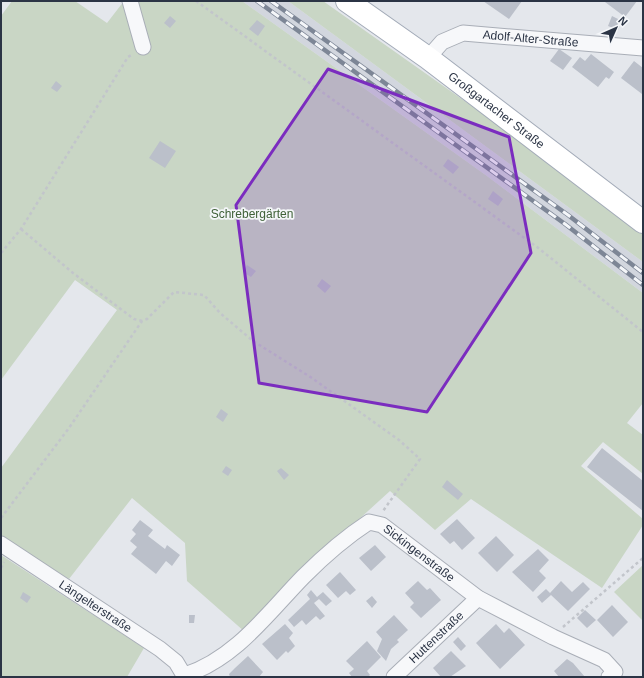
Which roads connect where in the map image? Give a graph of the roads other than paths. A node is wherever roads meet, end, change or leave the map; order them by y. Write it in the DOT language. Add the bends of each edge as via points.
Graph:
graph roads {
  1 [pos="130,1"];
  2 [pos="347,1"];
  3 [pos="143,47"];
  4 [pos="643,48"];
  5 [pos="428,58"];
  6 [pos="643,222"];
  7 [pos="1,544"];
  8 [pos="478,598"];
  9 [pos="612,674"];
  10 [pos="185,676"];
  11 [pos="394,677"];
  1 -- 3 [label="street"];
  2 -- 5 [label="main road, Großgartacher Straße"];
  4 -- 5 [label="street, Adolf-Alter-Straße" via="463,33 442,42"];
  5 -- 6 [label="main road, Großgartacher Straße"];
  7 -- 10 [label="street, Längelterstraße" via="160,649 176,662"];
  8 -- 9 [label="street, Sickingenstraße" via="604,660"];
  8 -- 10 [label="street, Sickingenstraße" via="382,525 369,522 304,576 231,650 213,663"];
  8 -- 11 [label="street, Huttenstraße"];
}
